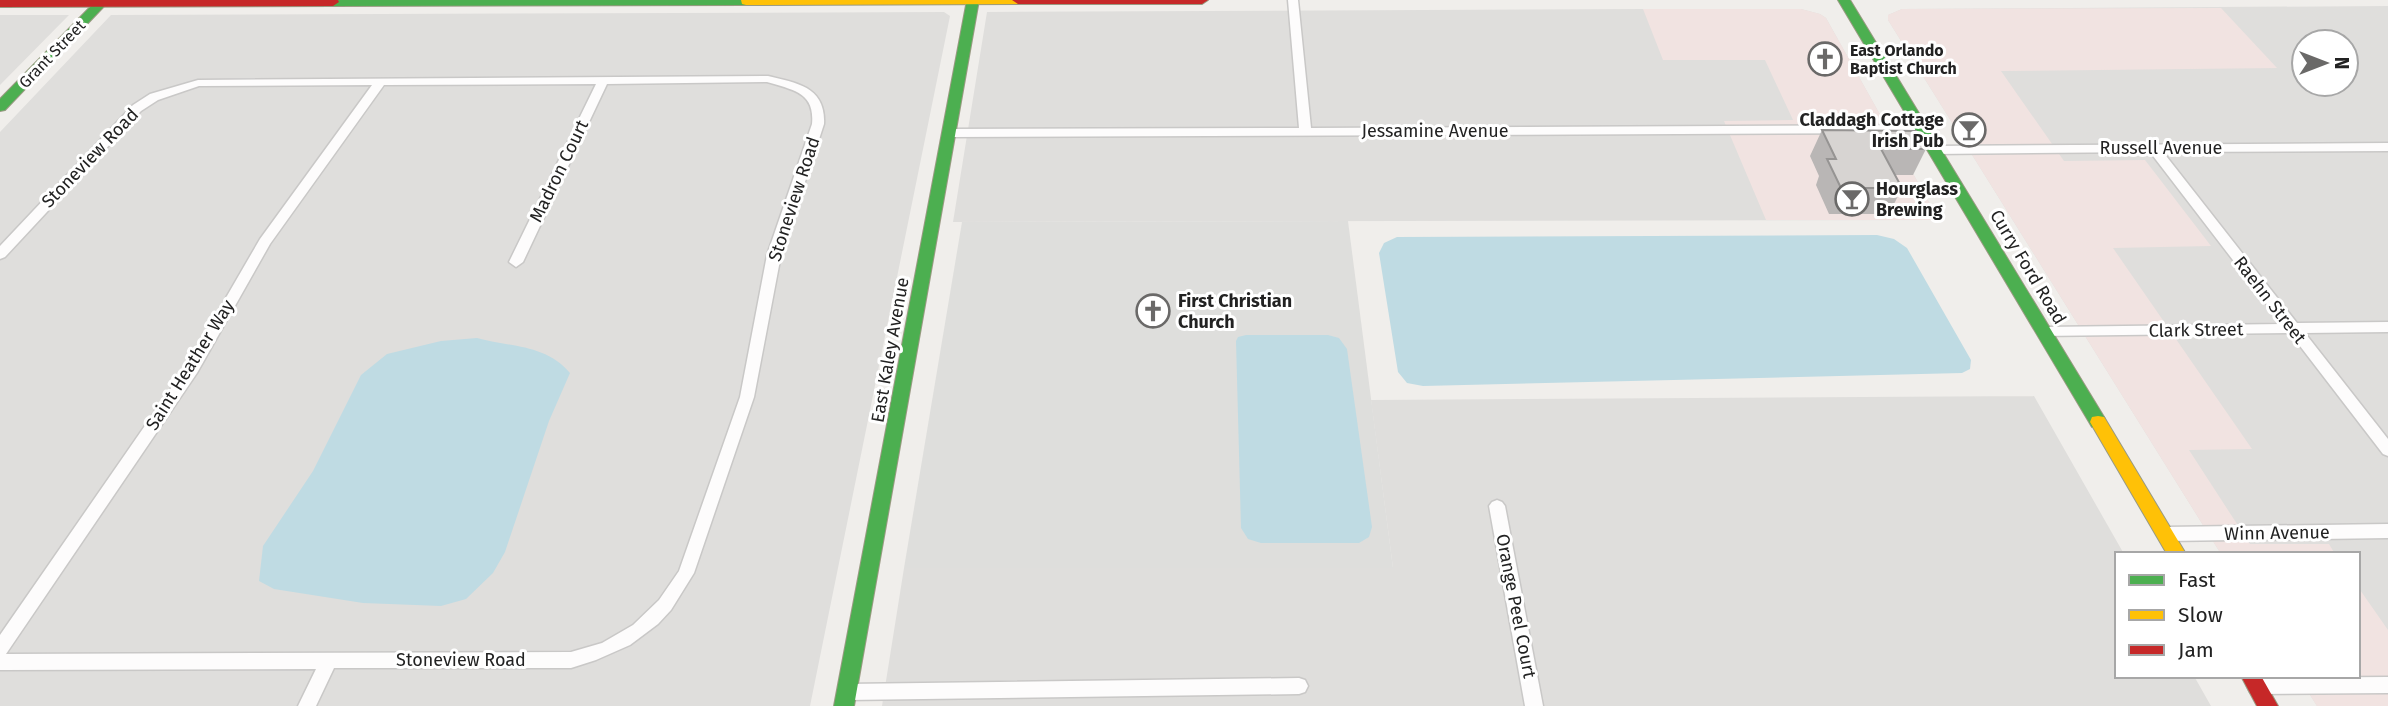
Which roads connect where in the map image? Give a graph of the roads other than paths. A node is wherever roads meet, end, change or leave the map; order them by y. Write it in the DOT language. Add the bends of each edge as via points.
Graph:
graph roads {
  1 [pos="973,0"];
  2 [pos="1202,0"];
  3 [pos="1293,0"];
  4 [pos="1844,0"];
  5 [pos="102,1"];
  6 [pos="428,1"];
  7 [pos="619,1"];
  8 [pos="0,4"];
  9 [pos="603,81"];
  10 [pos="380,82"];
  11 [pos="0,107"];
  12 [pos="1922,129"];
  13 [pos="1305,132"];
  14 [pos="949,133"];
  15 [pos="2388,147"];
  16 [pos="2153,148"];
  17 [pos="1934,149"];
  18 [pos="0,254"];
  19 [pos="516,262"];
  20 [pos="2388,327"];
  21 [pos="2292,328"];
  22 [pos="2045,332"];
  23 [pos="2388,450"];
  24 [pos="1497,506"];
  25 [pos="2388,531"];
  26 [pos="2166,534"];
  27 [pos="2176,552"];
  28 [pos="0,649"];
  29 [pos="329,660"];
  30 [pos="0,662"];
  31 [pos="2253,681"];
  32 [pos="2388,685"];
  33 [pos="1299,686"];
  34 [pos="846,699"];
  35 [pos="307,706"];
  36 [pos="1534,706"];
  37 [pos="2268,706"];
  1 -- 2 [label="street"];
  1 -- 7 [label="street"];
  1 -- 14 [label="street, East Kaley Avenue"];
  3 -- 13 [label="street"];
  4 -- 12 [label="street, Curry Ford Road"];
  5 -- 6 [label="street"];
  5 -- 8 [label="street"];
  5 -- 11 [label="street, Grant Street"];
  6 -- 7 [label="street"];
  9 -- 10 [label="street, Stoneview Road"];
  9 -- 19 [label="street, Madron Court"];
  9 -- 29 [label="street, Stoneview Road" via="768,79 799,88 813,98 819,110 774,255 747,397 686,573 672,599 629,639 571,660"];
  10 -- 18 [label="street, Stoneview Road" via="198,83 154,97 123,120"];
  10 -- 28 [label="street, Saint Heather Way" via="265,242 192,369"];
  12 -- 13 [label="street, Jessamine Avenue"];
  12 -- 17 [label="street, Curry Ford Road"];
  13 -- 14 [label="street, Jessamine Avenue"];
  14 -- 34 [label="street, East Kaley Avenue"];
  15 -- 16 [label="street, Russell Avenue"];
  16 -- 17 [label="street, Russell Avenue"];
  16 -- 21 [label="street, Raehn Street"];
  17 -- 22 [label="street, Curry Ford Road"];
  20 -- 21 [label="street, Clark Street"];
  21 -- 22 [label="street, Clark Street"];
  21 -- 23 [label="street, Raehn Street"];
  22 -- 26 [label="street, Curry Ford Road"];
  24 -- 36 [label="street, Orange Peel Court"];
  25 -- 26 [label="street, Winn Avenue"];
  26 -- 27 [label="street, Curry Ford Road"];
  29 -- 30 [label="street, Stoneview Road"];
  29 -- 35 [label="street"];
  31 -- 32 [label="street"];
  31 -- 37 [label="street"];
  33 -- 34 [label="street"];
}
